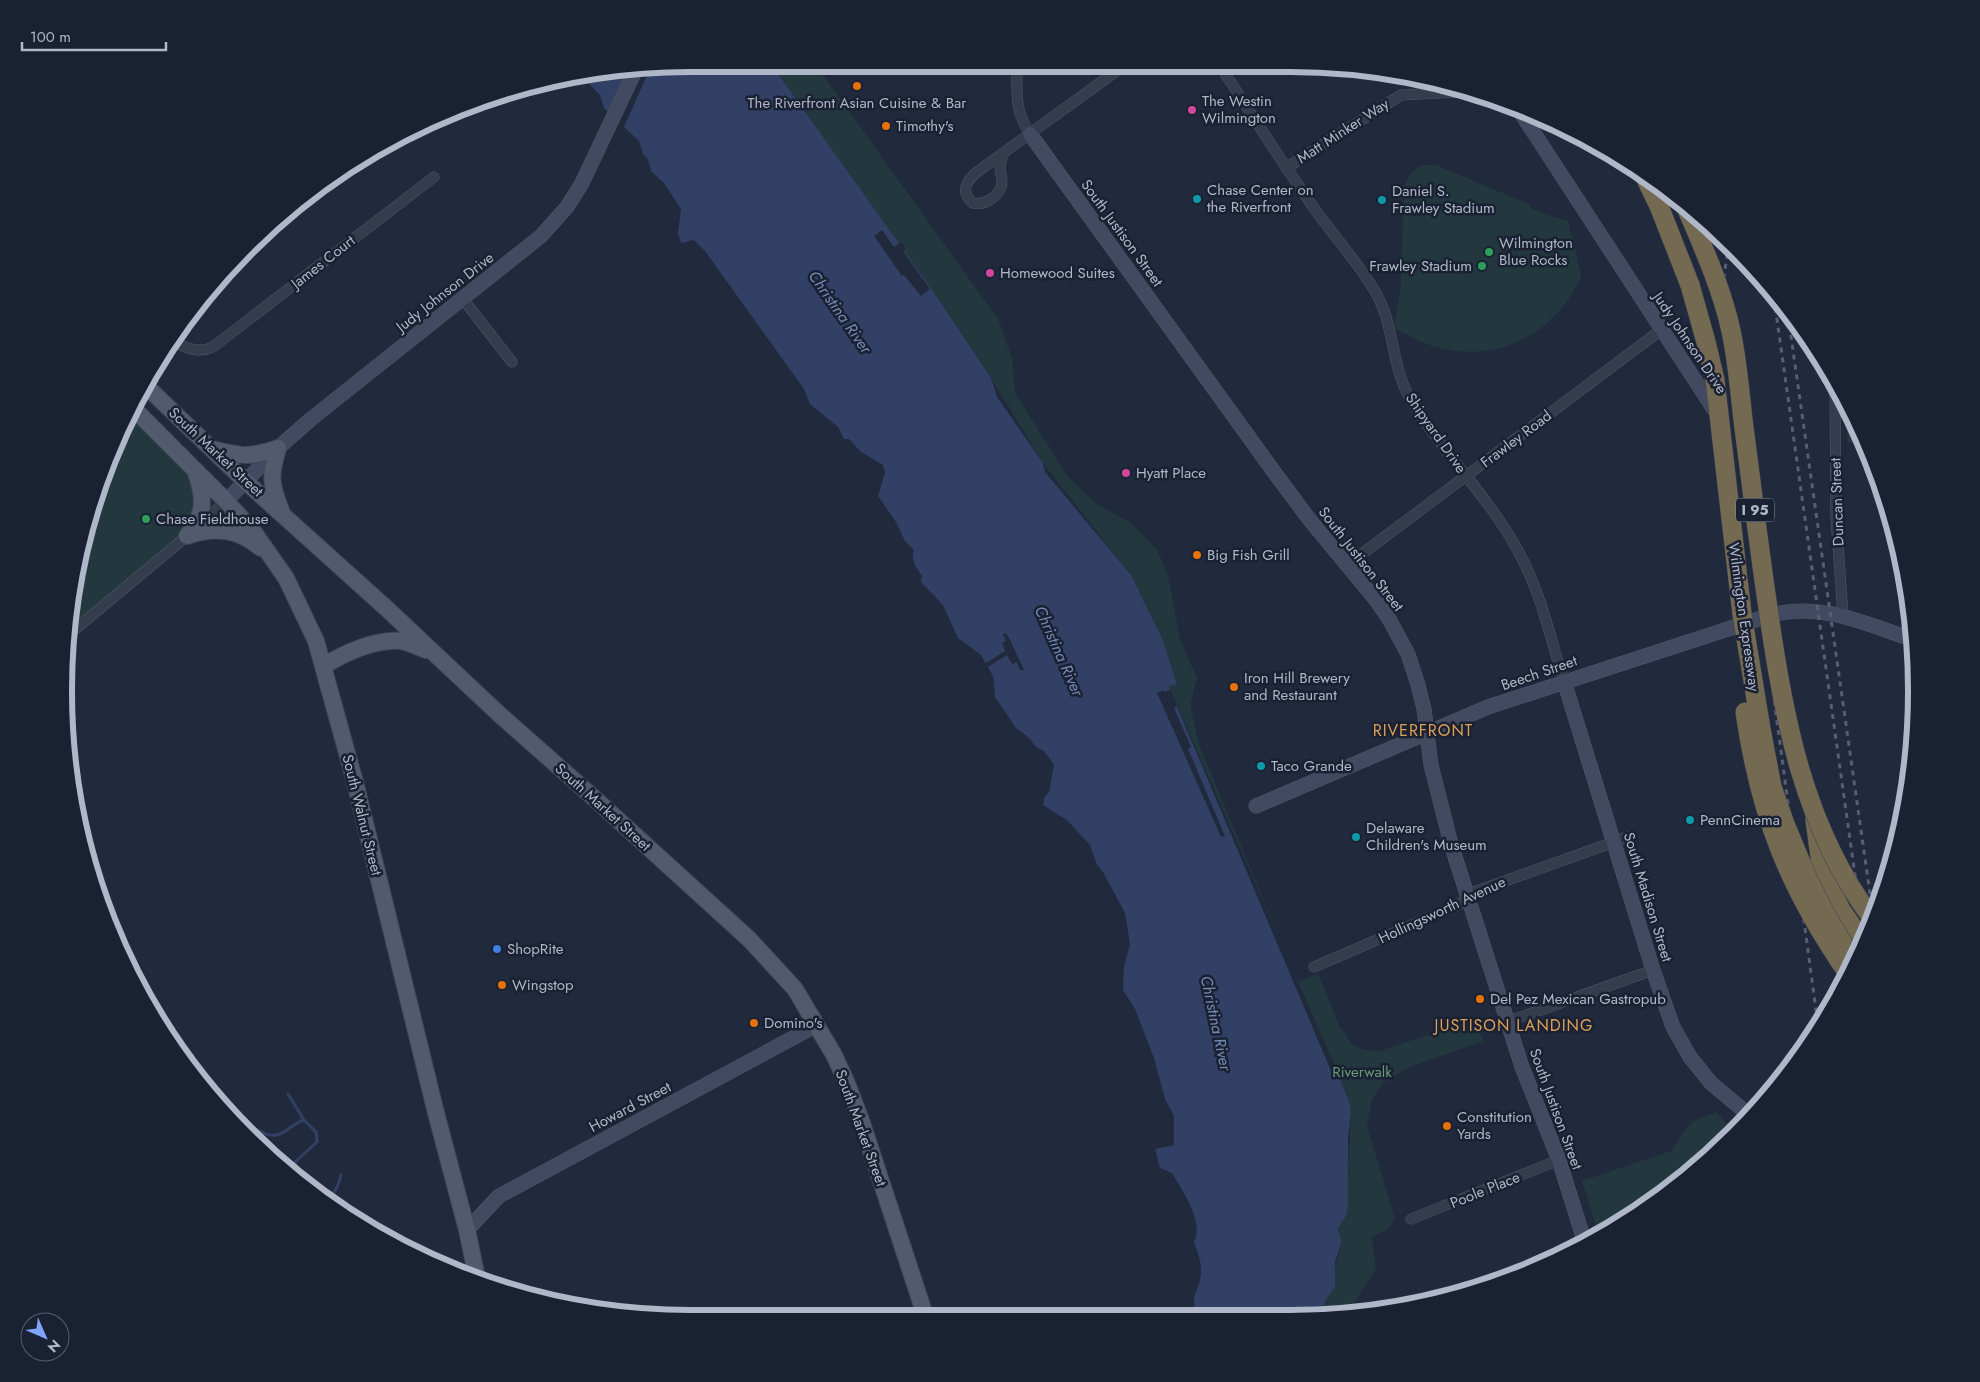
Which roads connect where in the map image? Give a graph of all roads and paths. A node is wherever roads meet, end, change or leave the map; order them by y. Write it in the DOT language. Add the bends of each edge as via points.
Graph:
graph roads {
  1 [pos="1017,72"];
  2 [pos="1115,72"];
  3 [pos="1224,72"];
  4 [pos="633,76"];
  5 [pos="1444,93"];
  6 [pos="1525,120"];
  7 [pos="1030,134"];
  8 [pos="1004,152"];
  9 [pos="1286,168"];
  10 [pos="434,177"];
  11 [pos="1650,189"];
  12 [pos="1692,222"];
  13 [pos="463,299"];
  14 [pos="1661,330"];
  15 [pos="179,344"];
  16 [pos="512,362"];
  17 [pos="151,390"];
  18 [pos="1835,401"];
  19 [pos="138,413"];
  20 [pos="212,448"];
  21 [pos="278,448"];
  22 [pos="195,470"];
  23 [pos="1467,476"];
  24 [pos="245,481"];
  25 [pos="226,501"];
  26 [pos="283,514"];
  27 [pos="187,536"];
  28 [pos="1734,550"];
  29 [pos="271,555"];
  30 [pos="1346,565"];
  31 [pos="1843,616"];
  32 [pos="1749,622"];
  33 [pos="76,628"];
  34 [pos="1905,637"];
  35 [pos="435,654"];
  36 [pos="324,666"];
  37 [pos="1564,681"];
  38 [pos="1427,732"];
  39 [pos="1256,806"];
  40 [pos="1815,817"];
  41 [pos="1628,837"];
  42 [pos="1613,842"];
  43 [pos="1468,897"];
  44 [pos="1867,911"];
  45 [pos="1857,935"];
  46 [pos="1849,953"];
  47 [pos="1843,966"];
  48 [pos="1314,967"];
  49 [pos="1653,970"];
  50 [pos="1507,1022"];
  51 [pos="817,1025"];
  52 [pos="1734,1104"];
  53 [pos="1743,1111"];
  54 [pos="1741,1113"];
  55 [pos="1559,1160"];
  56 [pos="1411,1219"];
  57 [pos="467,1230"];
  58 [pos="1583,1235"];
  59 [pos="475,1270"];
  60 [pos="923,1310"];
  1 -- 7 [label="street" via="1018,111"];
  2 -- 7 [label="street"];
  3 -- 9 [label="street, Shipyard Drive"];
  4 -- 13 [label="street, Judy Johnson Drive" via="582,184 567,207 529,247"];
  5 -- 9 [label="street, Matt Minker Way" via="1406,94 1395,98"];
  6 -- 14 [label="street, Judy Johnson Drive"];
  7 -- 8 [label="street"];
  7 -- 30 [label="street, South Justison Street"];
  8 -- 8 [label="street" via="968,181 966,194 973,202 986,202 1000,189"];
  9 -- 23 [label="street, Shipyard Drive" via="1377,295 1407,394"];
  10 -- 15 [label="street, James Court" via="213,347 196,351"];
  11 -- 28 [label="highway, Wilmington Expressway / I 95, bridge" via="1690,286 1706,342 1717,398"];
  12 -- 40 [label="highway, Wilmington Expressway / I 95, bridge" via="1731,330 1774,650 1789,730"];
  13 -- 16 [label="street"];
  13 -- 21 [label="street, Judy Johnson Drive" via="341,394"];
  14 -- 23 [label="street, Frawley Road"];
  14 -- 32 [label="street, Judy Johnson Drive" via="1726,430"];
  17 -- 20 [label="main road, South Market Street"];
  18 -- 31 [label="street, Duncan Street" via="1836,517"];
  19 -- 22 [label="main road, South Walnut Street"];
  20 -- 21 [label="main road" via="246,456"];
  20 -- 24 [label="main road, South Market Street"];
  21 -- 24 [label="street, Judy Johnson Drive"];
  21 -- 26 [label="main road" via="271,481"];
  22 -- 25 [label="main road, South Walnut Street"];
  22 -- 27 [label="main road" via="202,506 197,523"];
  23 -- 30 [label="street, Frawley Road"];
  23 -- 37 [label="street, Shipyard Drive" via="1528,570"];
  24 -- 25 [label="street, Judy Johnson Drive"];
  24 -- 26 [label="main road, South Market Street"];
  25 -- 27 [label="street"];
  25 -- 29 [label="main road, South Walnut Street"];
  26 -- 35 [label="main road, South Market Street"];
  27 -- 29 [label="main road" via="209,530 236,533"];
  27 -- 33 [label="street"];
  28 -- 46 [label="highway, Wilmington Expressway / I 95, bridge" via="1772,787 1807,877"];
  28 -- 47 [label="highway, bridge" via="1731,612 1759,790 1794,884"];
  29 -- 36 [label="main road, South Walnut Street" via="303,611"];
  30 -- 38 [label="street, South Justison Street" via="1380,607 1408,654"];
  31 -- 32 [label="street, Beech Street" via="1815,610 1780,612"];
  31 -- 34 [label="street, Beech Street"];
  32 -- 37 [label="street, Beech Street"];
  35 -- 36 [label="main road" via="403,641 389,641 366,647"];
  35 -- 51 [label="main road, South Market Street" via="749,939 795,989"];
  36 -- 57 [label="main road, South Walnut Street"];
  37 -- 38 [label="street, Beech Street"];
  37 -- 42 [label="street, South Madison Street"];
  38 -- 39 [label="street, Beech Street"];
  38 -- 43 [label="street, South Justison Street" via="1437,792"];
  40 -- 44 [label="highway, Wilmington Expressway / I 95, bridge" via="1854,895"];
  40 -- 45 [label="highway" via="1822,871"];
  41 -- 42 [label="street, Hollingsworth Avenue"];
  42 -- 43 [label="street, Hollingsworth Avenue" via="1474,892"];
  42 -- 49 [label="street, South Madison Street"];
  43 -- 48 [label="street, Hollingsworth Avenue" via="1460,904"];
  43 -- 50 [label="street, South Justison Street"];
  49 -- 50 [label="street"];
  49 -- 52 [label="street, South Madison Street" via="1680,1041 1711,1083"];
  50 -- 55 [label="street, South Justison Street"];
  51 -- 57 [label="street, Howard Street" via="499,1196"];
  51 -- 60 [label="main road, South Market Street" via="834,1055 861,1120"];
  52 -- 53 [label="street, South Madison Street"];
  52 -- 54 [label="street, South Madison Street"];
  55 -- 56 [label="street, Poole Place"];
  55 -- 58 [label="street, South Justison Street"];
  57 -- 59 [label="main road, South Walnut Street"];
}
